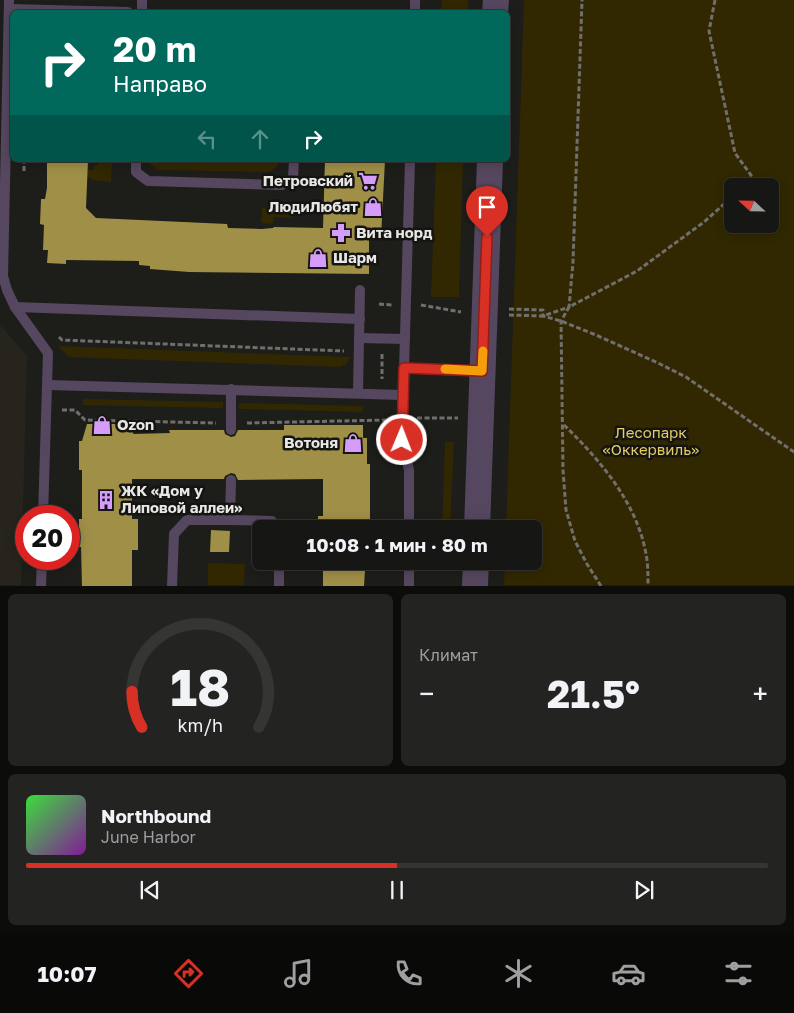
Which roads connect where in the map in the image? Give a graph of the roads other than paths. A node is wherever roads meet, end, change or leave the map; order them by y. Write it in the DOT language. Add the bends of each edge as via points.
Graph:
graph roads {
  1 [pos="9,4"];
  2 [pos="98,10"];
  3 [pos="136,162"];
  4 [pos="294,162"];
  5 [pos="410,162"];
  6 [pos="490,162"];
  7 [pos="1,275"];
  8 [pos="360,290"];
  9 [pos="15,307"];
  10 [pos="360,319"];
  11 [pos="359,338"];
  12 [pos="405,339"];
  13 [pos="404,368"];
  14 [pos="482,371"];
  15 [pos="48,385"];
  16 [pos="230,389"];
  17 [pos="358,392"];
  18 [pos="402,394"];
  19 [pos="231,430"];
  20 [pos="231,480"];
  21 [pos="43,505"];
  22 [pos="230,520"];
  23 [pos="252,520"];
  24 [pos="409,520"];
  25 [pos="477,520"];
  26 [pos="42,570"];
  27 [pos="279,570"];
  28 [pos="409,570"];
  29 [pos="476,570"];
  30 [pos="41,586"];
  31 [pos="172,586"];
  32 [pos="278,586"];
  33 [pos="409,586"];
  34 [pos="475,586"];
  1 -- 2 [label="lane"];
  1 -- 7 [label="lane"];
  3 -- 4 [label="lane" via="136,172 148,181 282,185 293,178"];
  5 -- 12 [label="lane"];
  6 -- 14 [label="street"];
  7 -- 9 [label="lane"];
  8 -- 10 [label="lane"];
  9 -- 10 [label="lane"];
  9 -- 15 [label="lane" via="48,353"];
  10 -- 11 [label="lane"];
  11 -- 12 [label="lane"];
  11 -- 17 [label="lane"];
  12 -- 13 [label="lane"];
  13 -- 14 [label="lane"];
  13 -- 18 [label="lane"];
  14 -- 25 [label="street"];
  15 -- 16 [label="lane"];
  15 -- 21 [label="lane"];
  16 -- 17 [label="lane"];
  16 -- 19 [label="lane"];
  17 -- 18 [label="lane"];
  18 -- 24 [label="lane" via="402,440 409,470"];
  20 -- 22 [label="lane"];
  22 -- 23 [label="lane"];
  22 -- 31 [label="lane" via="187,520 174,534"];
  26 -- 30 [label="lane"];
  27 -- 32 [label="lane"];
  28 -- 33 [label="lane"];
  29 -- 34 [label="street"];
}
